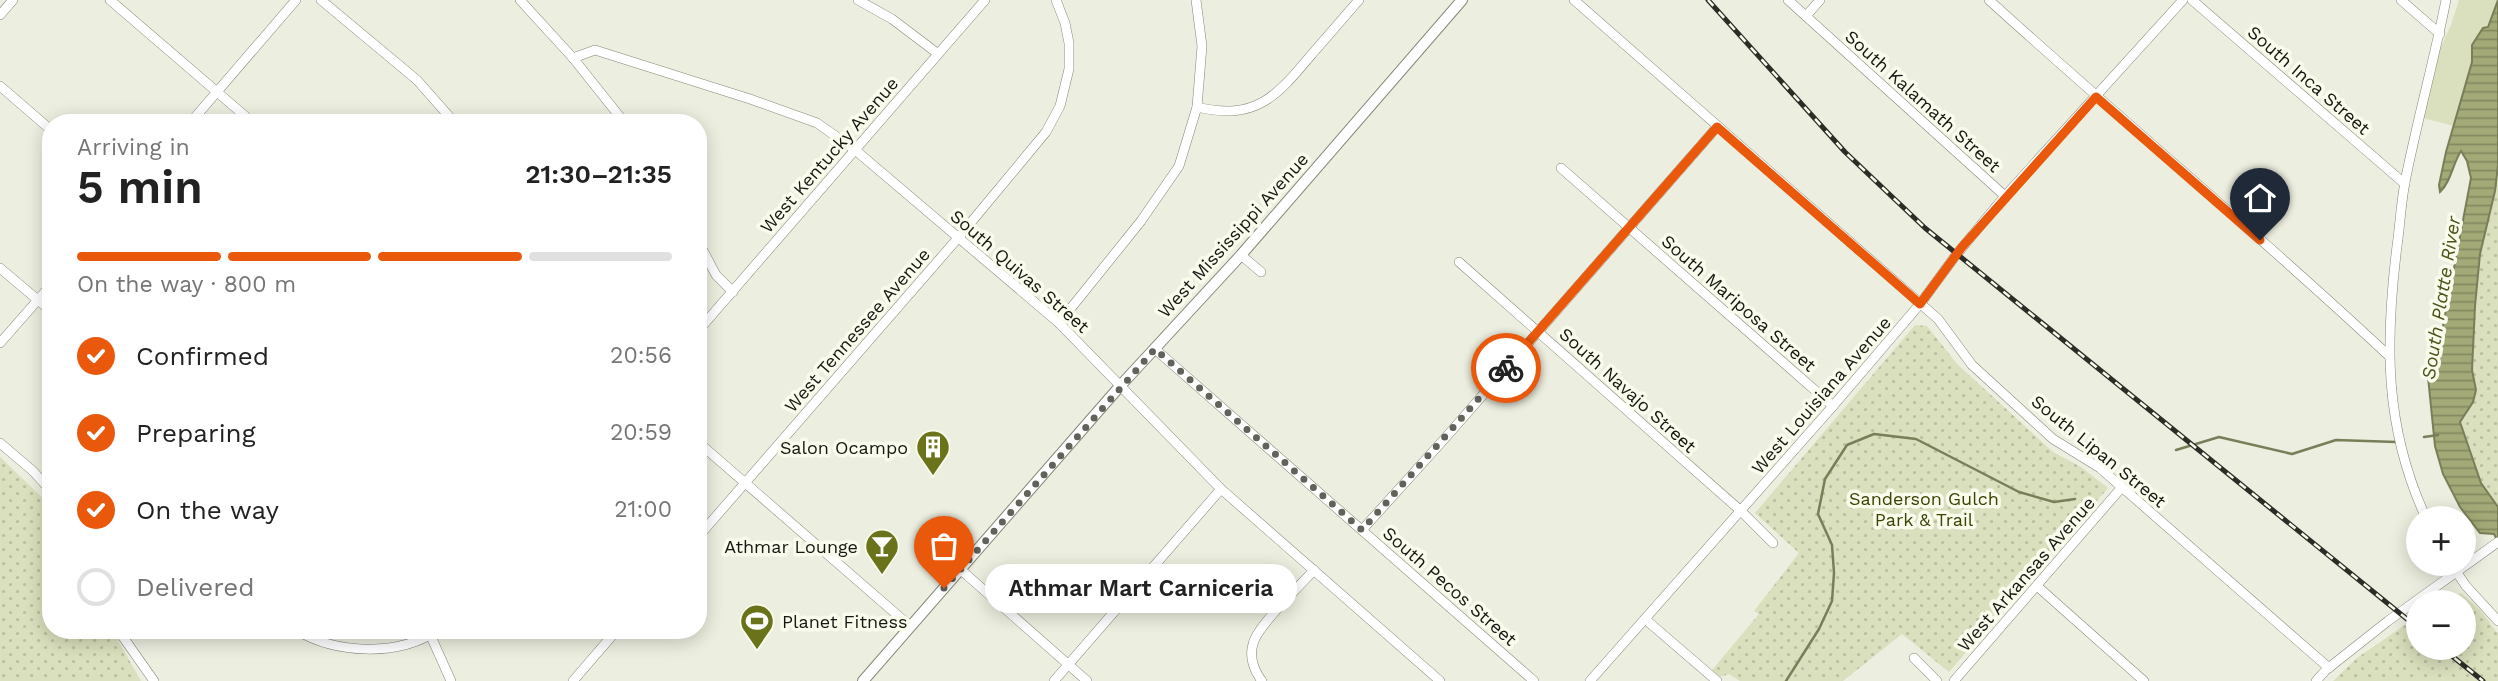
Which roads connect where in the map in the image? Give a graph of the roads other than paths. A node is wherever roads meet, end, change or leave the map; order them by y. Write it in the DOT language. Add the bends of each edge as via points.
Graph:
graph roads {
  1 [pos="13,0"];
  2 [pos="110,0"];
  3 [pos="296,0"];
  4 [pos="321,0"];
  5 [pos="520,0"];
  6 [pos="858,0"];
  7 [pos="985,0"];
  8 [pos="1056,0"];
  9 [pos="1196,0"];
  10 [pos="1359,0"];
  11 [pos="1462,0"];
  12 [pos="1574,0"];
  13 [pos="1788,0"];
  14 [pos="1820,0"];
  15 [pos="1989,0"];
  16 [pos="2183,0"];
  17 [pos="2192,0"];
  18 [pos="2401,0"];
  19 [pos="2446,0"];
  20 [pos="0,15"];
  21 [pos="1806,16"];
  22 [pos="2440,34"];
  23 [pos="937,52"];
  24 [pos="573,58"];
  25 [pos="0,86"];
  26 [pos="217,92"];
  27 [pos="2096,97"];
  28 [pos="1197,107"];
  29 [pos="198,114"];
  30 [pos="243,114"];
  31 [pos="447,114"];
  32 [pos="618,114"];
  33 [pos="42,122"];
  34 [pos="1717,127"];
  35 [pos="854,149"];
  36 [pos="1561,168"];
  37 [pos="2405,184"];
  38 [pos="2006,197"];
  39 [pos="1629,229"];
  40 [pos="958,238"];
  41 [pos="1241,255"];
  42 [pos="707,258"];
  43 [pos="1459,262"];
  44 [pos="0,268"];
  45 [pos="1261,272"];
  46 [pos="733,292"];
  47 [pos="42,295"];
  48 [pos="38,300"];
  49 [pos="42,303"];
  50 [pos="1920,304"];
  51 [pos="707,321"];
  52 [pos="1059,323"];
  53 [pos="1539,331"];
  54 [pos="0,343"];
  55 [pos="1155,349"];
  56 [pos="2388,355"];
  57 [pos="1121,385"];
  58 [pos="1833,406"];
  59 [pos="0,443"];
  60 [pos="707,450"];
  61 [pos="42,481"];
  62 [pos="745,482"];
  63 [pos="2122,487"];
  64 [pos="1221,488"];
  65 [pos="2421,506"];
  66 [pos="1741,511"];
  67 [pos="707,526"];
  68 [pos="1362,530"];
  69 [pos="2498,542"];
  70 [pos="1773,543"];
  71 [pos="2476,558"];
  72 [pos="960,569"];
  73 [pos="1314,570"];
  74 [pos="2444,576"];
  75 [pos="2459,576"];
  76 [pos="2037,586"];
  77 [pos="1645,619"];
  78 [pos="2498,621"];
  79 [pos="910,626"];
  80 [pos="123,639"];
  81 [pos="311,639"];
  82 [pos="411,639"];
  83 [pos="435,639"];
  84 [pos="610,639"];
  85 [pos="1914,658"];
  86 [pos="1069,665"];
  87 [pos="2329,668"];
  88 [pos="154,681"];
  89 [pos="451,681"];
  90 [pos="573,681"];
  91 [pos="863,681"];
  92 [pos="1054,681"];
  93 [pos="1087,681"];
  94 [pos="1262,681"];
  95 [pos="1440,681"];
  96 [pos="1535,681"];
  97 [pos="1590,681"];
  98 [pos="1717,681"];
  99 [pos="1937,681"];
  100 [pos="1954,681"];
  101 [pos="2144,681"];
  102 [pos="2316,681"];
  1 -- 20 [label="street"];
  2 -- 26 [label="street"];
  3 -- 26 [label="street"];
  4 -- 31 [label="street" via="417,80"];
  5 -- 24 [label="street"];
  6 -- 23 [label="street"];
  7 -- 23 [label="street, West Kentucky Avenue"];
  8 -- 40 [label="street, West Tennessee Avenue" via="1069,43 1069,69 1060,106 1046,132"];
  9 -- 28 [label="street" via="1202,47"];
  10 -- 28 [label="street" via="1270,99 1232,112"];
  11 -- 41 [label="main road, West Mississippi Avenue"];
  12 -- 34 [label="street, South Lipan Street"];
  13 -- 21 [label="street, South Kalamath Street"];
  14 -- 21 [label="street"];
  15 -- 27 [label="street"];
  16 -- 27 [label="street, West Louisiana Avenue"];
  17 -- 37 [label="street, South Inca Street"];
  18 -- 22 [label="street"];
  19 -- 22 [label="street"];
  21 -- 38 [label="street, South Kalamath Street"];
  22 -- 37 [label="street"];
  23 -- 35 [label="street, West Kentucky Avenue"];
  24 -- 32 [label="street"];
  24 -- 35 [label="street, South Quivas Street" via="595,50 739,95 817,123"];
  25 -- 33 [label="street"];
  26 -- 29 [label="street"];
  26 -- 30 [label="street"];
  27 -- 38 [label="street, West Louisiana Avenue"];
  27 -- 56 [label="street"];
  28 -- 52 [label="street" via="1179,166"];
  34 -- 39 [label="street"];
  34 -- 50 [label="street, South Lipan Street"];
  35 -- 40 [label="street, South Quivas Street"];
  35 -- 46 [label="street, West Kentucky Avenue"];
  36 -- 39 [label="street, South Mariposa Street"];
  37 -- 56 [label="street"];
  38 -- 50 [label="street, West Louisiana Avenue"];
  39 -- 53 [label="street"];
  39 -- 58 [label="street, South Mariposa Street"];
  40 -- 52 [label="street, South Quivas Street"];
  40 -- 62 [label="street, West Tennessee Avenue"];
  41 -- 45 [label="street"];
  41 -- 55 [label="main road, West Mississippi Avenue"];
  42 -- 46 [label="street"];
  43 -- 53 [label="street, South Navajo Street"];
  44 -- 48 [label="street"];
  46 -- 51 [label="street, West Kentucky Avenue"];
  47 -- 48 [label="street"];
  48 -- 49 [label="street"];
  48 -- 54 [label="street"];
  50 -- 58 [label="street, West Louisiana Avenue"];
  50 -- 63 [label="street, South Lipan Street" via="1938,319 1982,374 2053,439"];
  52 -- 57 [label="street, South Quivas Street"];
  53 -- 66 [label="street, South Navajo Street"];
  53 -- 68 [label="street"];
  55 -- 57 [label="main road, West Mississippi Avenue"];
  55 -- 68 [label="street, South Pecos Street"];
  56 -- 65 [label="street" via="2396,429"];
  57 -- 64 [label="street, South Quivas Street"];
  57 -- 72 [label="main road, West Mississippi Avenue"];
  58 -- 66 [label="street, West Louisiana Avenue"];
  59 -- 61 [label="street"];
  60 -- 62 [label="street"];
  62 -- 67 [label="street, West Tennessee Avenue"];
  62 -- 79 [label="street"];
  63 -- 76 [label="street, West Arkansas Avenue"];
  63 -- 87 [label="street, South Lipan Street"];
  64 -- 73 [label="street, South Quivas Street"];
  64 -- 86 [label="street"];
  66 -- 70 [label="street, South Navajo Street"];
  66 -- 77 [label="street, West Louisiana Avenue"];
  68 -- 96 [label="street, South Pecos Street"];
  69 -- 71 [label="street"];
  72 -- 79 [label="main road, West Mississippi Avenue"];
  72 -- 86 [label="street"];
  73 -- 94 [label="street" via="1256,635 1251,652"];
  73 -- 95 [label="street, South Quivas Street"];
  74 -- 87 [label="street"];
  75 -- 78 [label="street"];
  76 -- 100 [label="street, West Arkansas Avenue"];
  76 -- 101 [label="street"];
  77 -- 97 [label="street, West Louisiana Avenue"];
  77 -- 98 [label="street"];
  79 -- 91 [label="main road, West Mississippi Avenue"];
  80 -- 88 [label="street"];
  81 -- 82 [label="street" via="341,647 380,649"];
  83 -- 89 [label="street"];
  84 -- 90 [label="street"];
  85 -- 99 [label="street"];
  86 -- 92 [label="street"];
  86 -- 93 [label="street"];
  87 -- 102 [label="street"];
}
